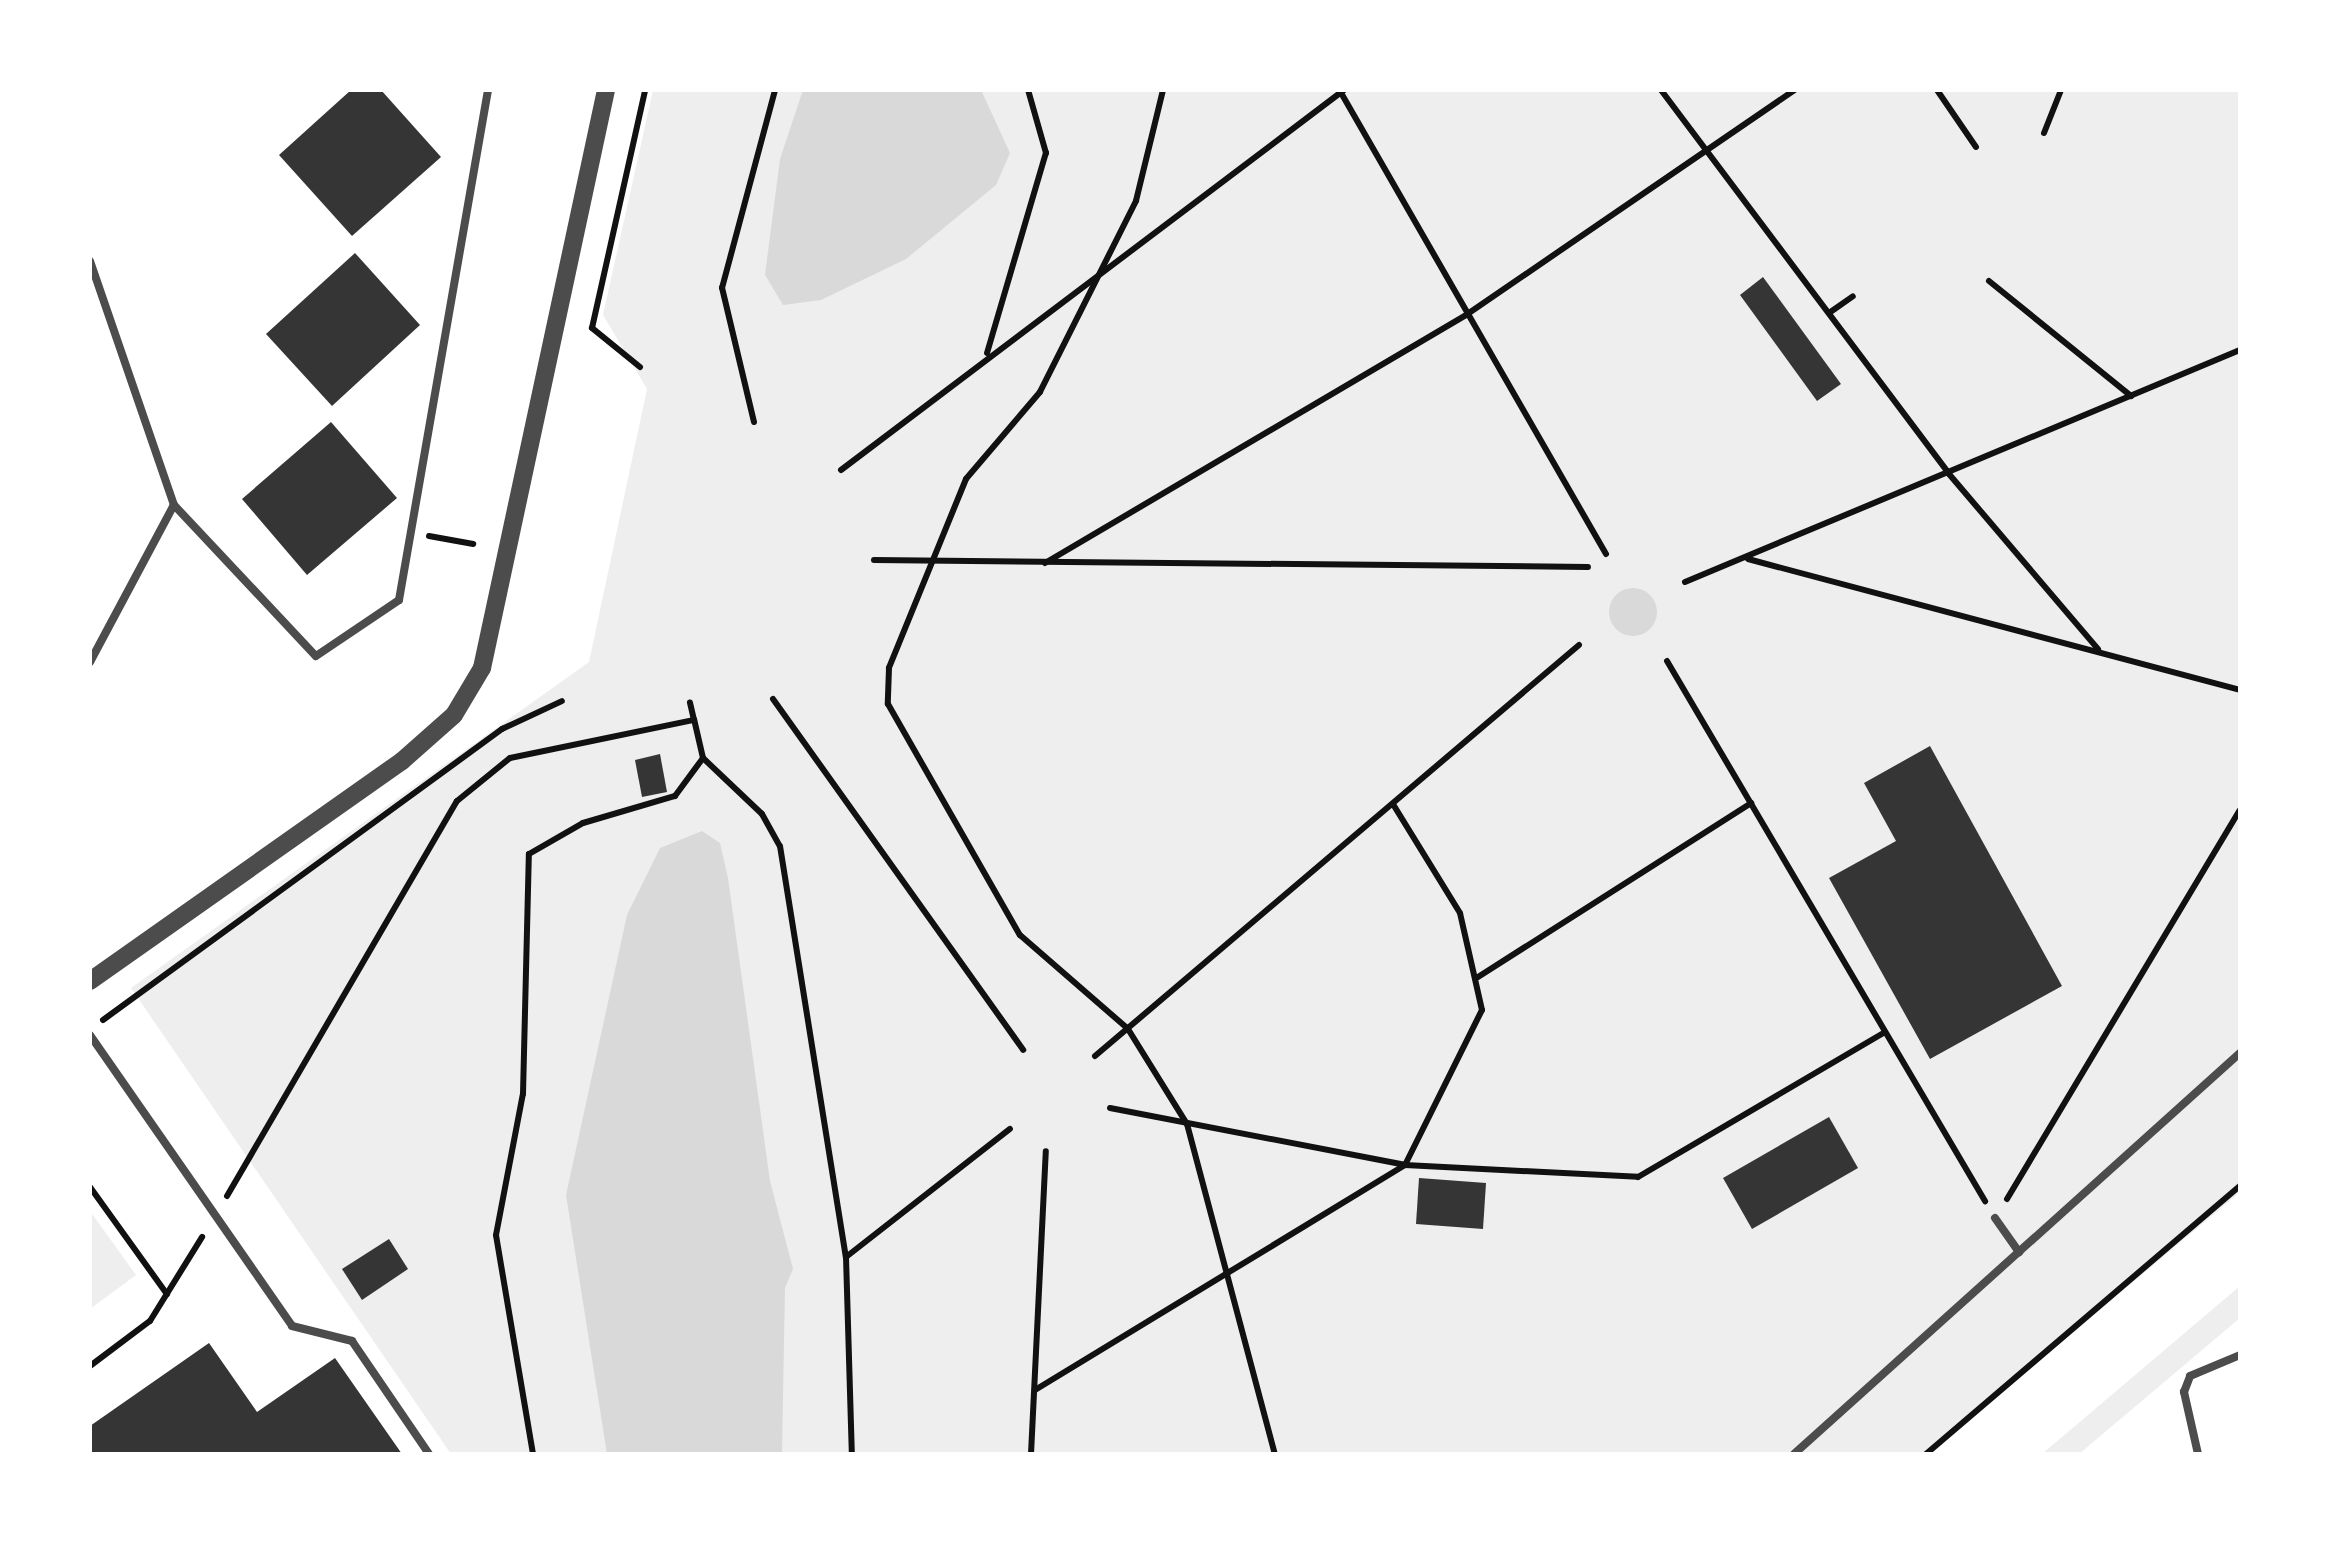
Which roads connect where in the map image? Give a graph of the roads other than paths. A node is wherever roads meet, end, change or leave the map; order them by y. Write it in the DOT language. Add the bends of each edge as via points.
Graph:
graph roads {
  1 [pos="488,90"];
  2 [pos="606,90"];
  3 [pos="90,261"];
  4 [pos="174,505"];
  5 [pos="90,662"];
  6 [pos="90,981"];
  7 [pos="90,1032"];
  8 [pos="2240,1053"];
  9 [pos="1995,1218"];
  10 [pos="2019,1252"];
  11 [pos="2238,1355"];
  12 [pos="429,1454"];
  13 [pos="1794,1454"];
  14 [pos="2198,1454"];
  1 -- 4 [label="lane" via="399,600 316,656"];
  2 -- 6 [label="street" via="482,668 454,715 402,761"];
  3 -- 4 [label="lane"];
  4 -- 5 [label="lane"];
  7 -- 12 [label="lane" via="292,1326 352,1340"];
  8 -- 10 [label="lane"];
  9 -- 10 [label="lane"];
  10 -- 13 [label="lane"];
  11 -- 14 [label="lane" via="2190,1376 2184,1392"];
}
